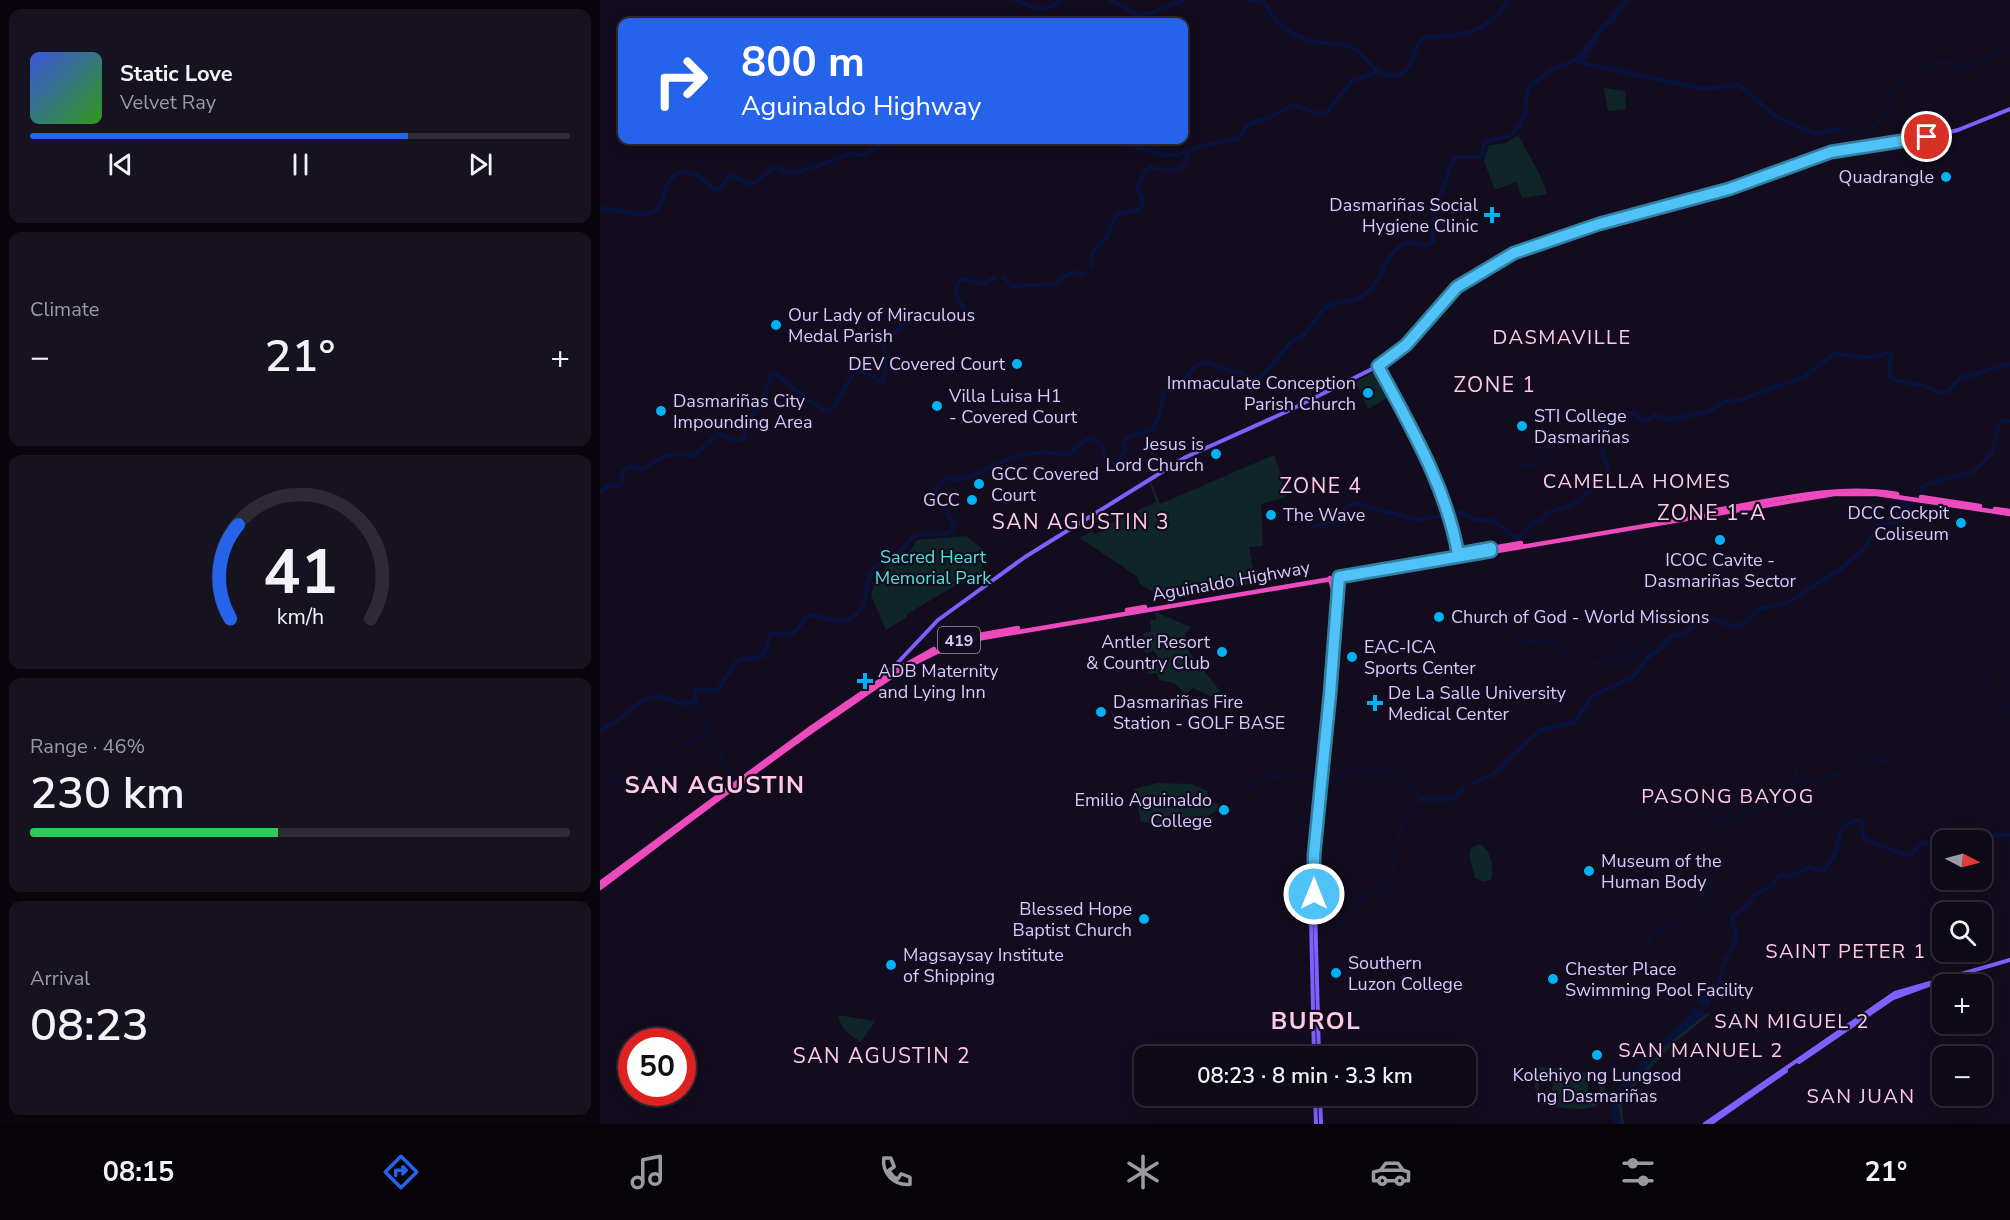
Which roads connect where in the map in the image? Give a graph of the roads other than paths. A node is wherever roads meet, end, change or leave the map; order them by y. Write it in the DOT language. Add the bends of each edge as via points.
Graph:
graph roads {
  1 [pos="2010,109"];
  2 [pos="1378,366"];
  3 [pos="2010,513"];
  4 [pos="1457,555"];
  5 [pos="1335,576"];
  6 [pos="1334,594"];
  7 [pos="1128,613"];
  8 [pos="1138,617"];
  9 [pos="884,680"];
  10 [pos="752,773"];
  11 [pos="1313,855"];
  12 [pos="600,883"];
  13 [pos="600,888"];
  14 [pos="2010,960"];
  15 [pos="1963,974"];
  16 [pos="1932,983"];
  17 [pos="1932,986"];
  18 [pos="1314,1046"];
  19 [pos="1319,1046"];
  20 [pos="1315,1106"];
  21 [pos="1320,1106"];
  22 [pos="1316,1124"];
  23 [pos="1321,1124"];
  24 [pos="1705,1124"];
  25 [pos="1710,1124"];
  1 -- 2 [label="main road" via="1958,130 1921,139 1831,152 1729,189 1599,224 1517,252 1457,287 1406,345"];
  2 -- 4 [label="main road" via="1430,464"];
  2 -- 9 [label="main road" via="1186,457 1035,550 938,620"];
  3 -- 4 [label="highway, Aguinaldo Highway / 419" via="1863,490 1817,493"];
  4 -- 5 [label="highway, Aguinaldo Highway / 419"];
  5 -- 6 [label="highway"];
  5 -- 7 [label="highway, Aguinaldo Highway / 419"];
  5 -- 9 [label="highway, Aguinaldo Highway / 419" via="974,636 924,653"];
  5 -- 11 [label="main road" via="1330,694"];
  6 -- 11 [label="main road"];
  7 -- 8 [label="highway"];
  7 -- 9 [label="highway, Aguinaldo Highway / 419" via="965,641 924,657"];
  9 -- 10 [label="highway, Aguinaldo Highway / 419"];
  10 -- 12 [label="highway, Aguinaldo Highway / 419"];
  10 -- 13 [label="highway, Aguinaldo Highway / 419"];
  11 -- 18 [label="main road" via="1309,882"];
  11 -- 19 [label="main road"];
  14 -- 15 [label="main road"];
  16 -- 24 [label="main road" via="1892,995"];
  17 -- 25 [label="main road" via="1893,998"];
  20 -- 22 [label="main road"];
  21 -- 23 [label="main road"];
}
